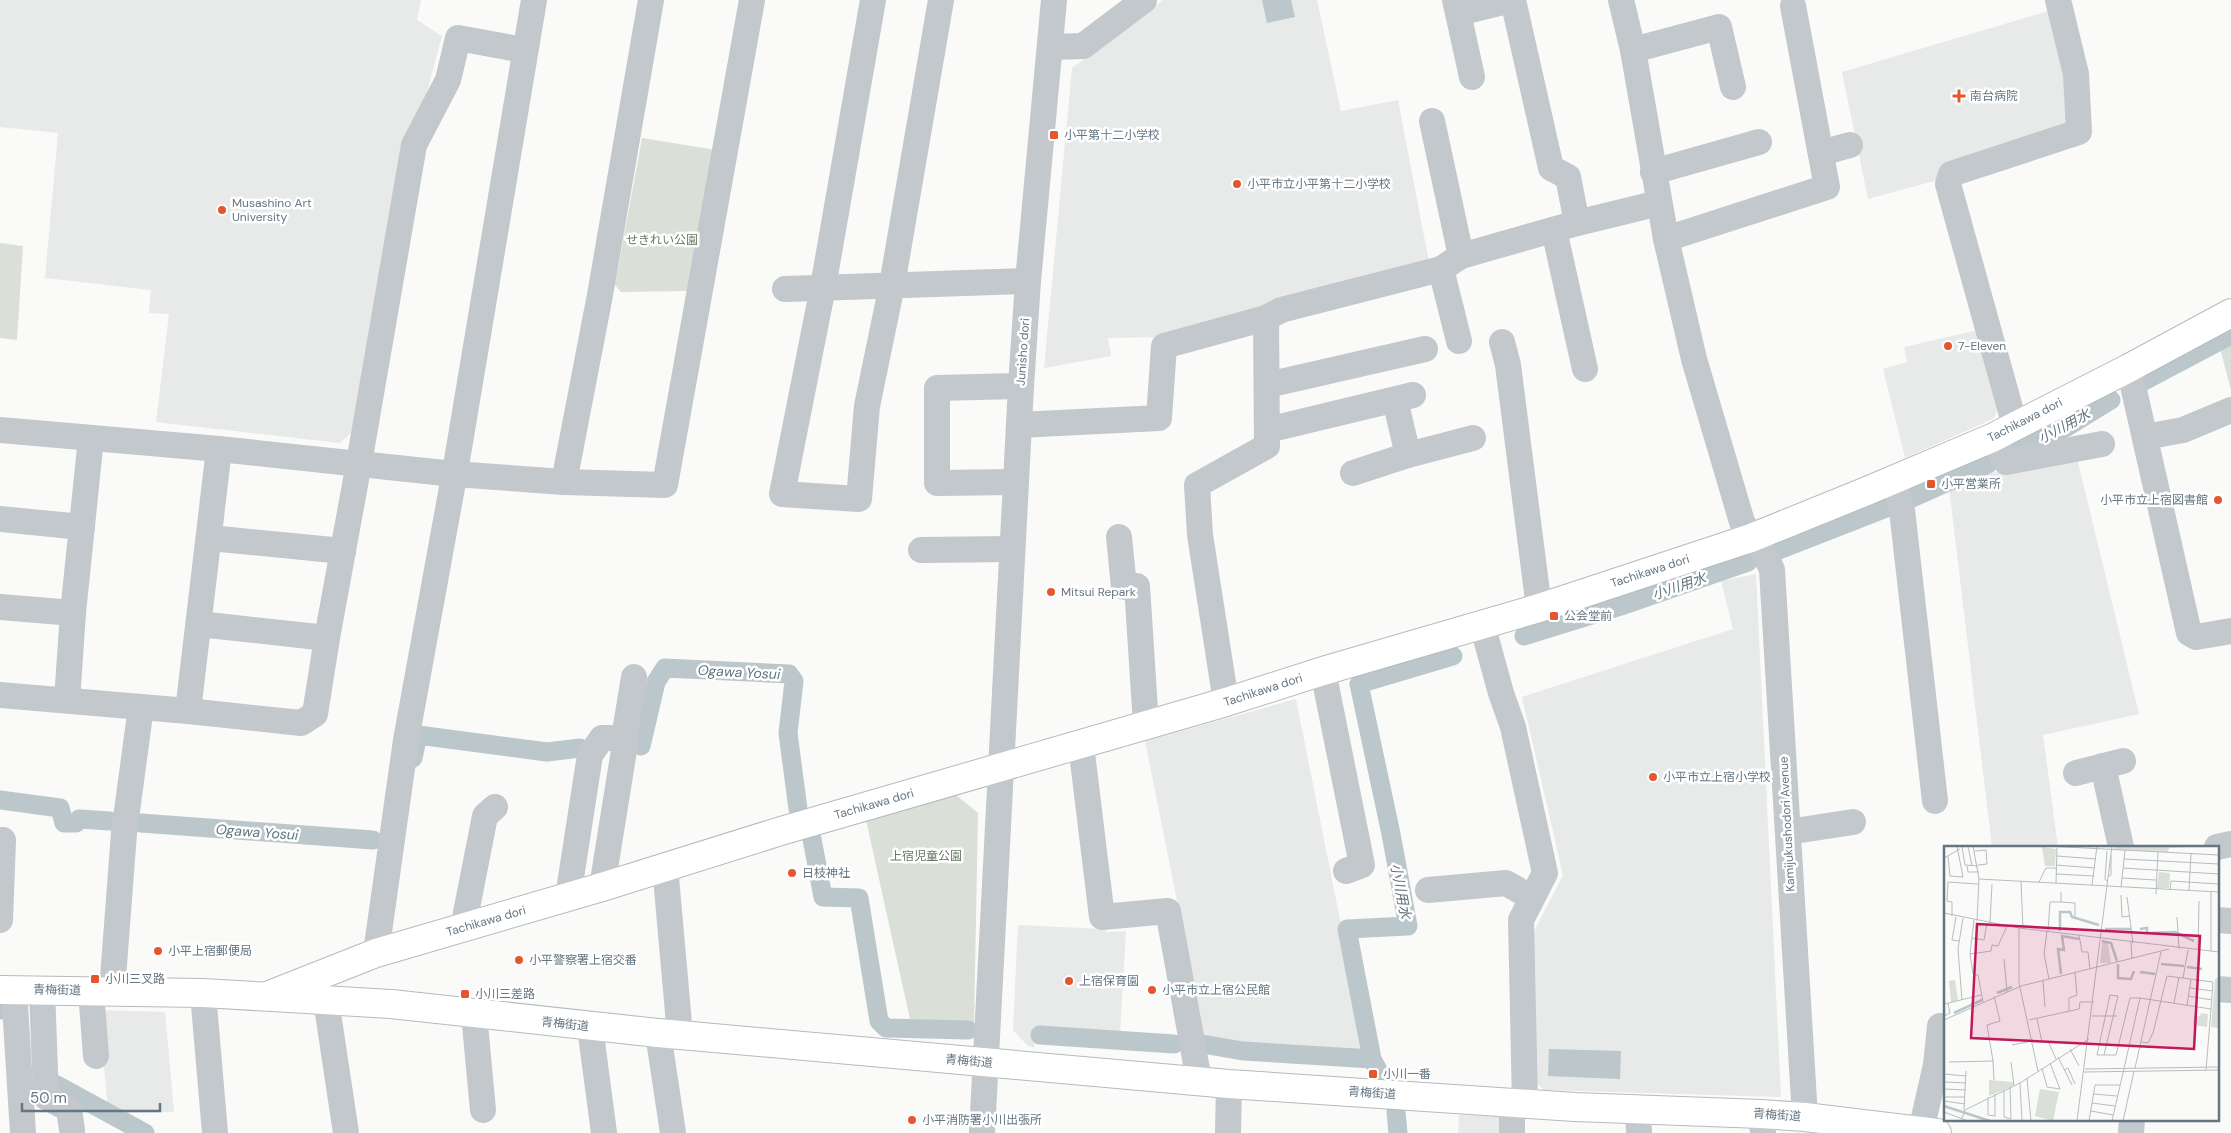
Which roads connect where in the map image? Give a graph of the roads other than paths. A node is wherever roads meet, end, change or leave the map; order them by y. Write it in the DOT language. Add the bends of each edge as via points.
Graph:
graph roads {
  1 [pos="534,0"];
  2 [pos="651,0"];
  3 [pos="752,0"];
  4 [pos="873,0"];
  5 [pos="941,0"];
  6 [pos="1054,0"];
  7 [pos="1144,0"];
  8 [pos="1512,0"];
  9 [pos="2058,0"];
  10 [pos="1625,1"];
  11 [pos="1457,6"];
  12 [pos="1793,6"];
  13 [pos="1050,47"];
  14 [pos="524,50"];
  15 [pos="1633,50"];
  16 [pos="1472,77"];
  17 [pos="1733,87"];
  18 [pos="1432,121"];
  19 [pos="1760,142"];
  20 [pos="1850,145"];
  21 [pos="1821,153"];
  22 [pos="1653,172"];
  23 [pos="1659,203"];
  24 [pos="1566,226"];
  25 [pos="1666,239"];
  26 [pos="1451,263"];
  27 [pos="1028,281"];
  28 [pos="892,285"];
  29 [pos="823,287"];
  30 [pos="785,289"];
  31 [pos="2231,313"];
  32 [pos="1266,318"];
  33 [pos="1459,341"];
  34 [pos="1502,342"];
  35 [pos="1425,349"];
  36 [pos="2129,368"];
  37 [pos="1585,370"];
  38 [pos="1268,385"];
  39 [pos="1021,386"];
  40 [pos="2231,410"];
  41 [pos="1019,425"];
  42 [pos="0,430"];
  43 [pos="1267,430"];
  44 [pos="2003,432"];
  45 [pos="2145,437"];
  46 [pos="91,438"];
  47 [pos="1473,438"];
  48 [pos="2102,444"];
  49 [pos="219,449"];
  50 [pos="1408,455"];
  51 [pos="359,463"];
  52 [pos="1354,472"];
  53 [pos="454,474"];
  54 [pos="564,482"];
  55 [pos="1015,482"];
  56 [pos="1898,496"];
  57 [pos="0,519"];
  58 [pos="82,527"];
  59 [pos="1119,537"];
  60 [pos="210,538"];
  61 [pos="1751,538"];
  62 [pos="1011,549"];
  63 [pos="922,550"];
  64 [pos="343,551"];
  65 [pos="0,607"];
  66 [pos="1539,608"];
  67 [pos="73,613"];
  68 [pos="199,624"];
  69 [pos="1482,624"];
  70 [pos="2231,631"];
  71 [pos="327,638"];
  72 [pos="1322,671"];
  73 [pos="634,677"];
  74 [pos="0,694"];
  75 [pos="67,700"];
  76 [pos="1226,702"];
  77 [pos="142,707"];
  78 [pos="188,710"];
  79 [pos="1146,725"];
  80 [pos="624,738"];
  81 [pos="1081,745"];
  82 [pos="1001,768"];
  83 [pos="2076,773"];
  84 [pos="1935,801"];
  85 [pos="495,807"];
  86 [pos="1853,822"];
  87 [pos="1788,832"];
  88 [pos="3,840"];
  89 [pos="2231,844"];
  90 [pos="2121,846"];
  91 [pos="2218,847"];
  92 [pos="665,866"];
  93 [pos="1346,871"];
  94 [pos="602,887"];
  95 [pos="1428,890"];
  96 [pos="568,897"];
  97 [pos="1532,898"];
  98 [pos="0,920"];
  99 [pos="2218,920"];
  100 [pos="2231,921"];
  101 [pos="463,928"];
  102 [pos="376,953"];
  103 [pos="2218,988"];
  104 [pos="7,990"];
  105 [pos="42,990"];
  106 [pos="2231,990"];
  107 [pos="101,991"];
  108 [pos="203,994"];
  109 [pos="267,996"];
  110 [pos="326,1000"];
  111 [pos="474,1014"];
  112 [pos="1944,1026"];
  113 [pos="590,1027"];
  114 [pos="669,1034"];
  115 [pos="96,1056"];
  116 [pos="987,1062"];
  117 [pos="1199,1080"];
  118 [pos="1229,1084"];
  119 [pos="1519,1103"];
  120 [pos="483,1110"];
  121 [pos="1805,1117"];
  122 [pos="2132,1120"];
  123 [pos="1639,1121"];
  124 [pos="1762,1124"];
  125 [pos="72,1130"];
  126 [pos="1920,1131"];
  127 [pos="23,1133"];
  128 [pos="215,1133"];
  129 [pos="346,1133"];
  130 [pos="604,1133"];
  131 [pos="673,1133"];
  132 [pos="982,1133"];
  133 [pos="1228,1133"];
  134 [pos="1512,1133"];
  135 [pos="2131,1133"];
  1 -- 14 [label="street"];
  2 -- 54 [label="street"];
  3 -- 54 [label="street" via="665,485"];
  4 -- 29 [label="street"];
  5 -- 28 [label="street"];
  6 -- 13 [label="street, Junisho dori"];
  7 -- 13 [label="street" via="1083,46"];
  8 -- 11 [label="street"];
  8 -- 24 [label="street" via="1551,168 1568,177"];
  9 -- 44 [label="street" via="2076,74 2079,132 1951,174 1948,184"];
  10 -- 15 [label="street, Kamijukushodori Avenue"];
  11 -- 16 [label="street"];
  12 -- 21 [label="street" via="1791,51"];
  13 -- 27 [label="street, Junisho dori"];
  14 -- 51 [label="street" via="458,38 448,80 414,145"];
  14 -- 53 [label="street"];
  15 -- 17 [label="street" via="1719,27"];
  15 -- 22 [label="street, Kamijukushodori Avenue"];
  18 -- 26 [label="street"];
  19 -- 22 [label="street"];
  20 -- 21 [label="street"];
  21 -- 25 [label="street" via="1827,188"];
  22 -- 23 [label="street, Kamijukushodori Avenue"];
  23 -- 24 [label="street"];
  23 -- 25 [label="street, Kamijukushodori Avenue"];
  24 -- 26 [label="street"];
  24 -- 37 [label="street"];
  25 -- 61 [label="street, Kamijukushodori Avenue" via="1694,360 1742,522"];
  26 -- 32 [label="street" via="1280,310"];
  26 -- 33 [label="street"];
  27 -- 28 [label="street"];
  27 -- 39 [label="street, Junisho dori"];
  28 -- 29 [label="street"];
  28 -- 29 [label="street" via="867,406 859,499 782,494"];
  29 -- 30 [label="street"];
  31 -- 36 [label="main road, Tachikawa dori"];
  32 -- 38 [label="street"];
  32 -- 41 [label="street" via="1164,346 1159,418"];
  34 -- 66 [label="street" via="1508,365"];
  35 -- 38 [label="street" via="1385,348"];
  36 -- 44 [label="main road, Tachikawa dori"];
  36 -- 45 [label="street"];
  38 -- 43 [label="street"];
  39 -- 41 [label="street, Junisho dori"];
  39 -- 55 [label="street" via="937,388 937,483"];
  40 -- 45 [label="street" via="2183,430"];
  41 -- 55 [label="street, Junisho dori"];
  42 -- 46 [label="street"];
  43 -- 50 [label="street" via="1404,398"];
  43 -- 76 [label="street" via="1267,446 1197,485 1206,634"];
  44 -- 48 [label="street" via="2006,462"];
  44 -- 56 [label="main road, Tachikawa dori"];
  45 -- 70 [label="street" via="2189,633 2196,637"];
  46 -- 49 [label="street"];
  46 -- 58 [label="street"];
  47 -- 50 [label="street"];
  49 -- 51 [label="street"];
  49 -- 60 [label="street"];
  50 -- 52 [label="street"];
  51 -- 53 [label="street"];
  51 -- 64 [label="street"];
  53 -- 54 [label="street"];
  53 -- 102 [label="street" via="406,740"];
  55 -- 62 [label="street, Junisho dori"];
  56 -- 61 [label="main road, Tachikawa dori"];
  56 -- 84 [label="street"];
  57 -- 58 [label="street"];
  58 -- 67 [label="street"];
  59 -- 79 [label="street" via="1124,587 1137,586"];
  60 -- 64 [label="street"];
  60 -- 68 [label="street"];
  61 -- 66 [label="main road, Tachikawa dori"];
  61 -- 87 [label="street, Kamijukushodori Avenue" via="1766,553 1772,570"];
  62 -- 63 [label="street"];
  62 -- 82 [label="street, Junisho dori"];
  64 -- 71 [label="street"];
  65 -- 67 [label="street"];
  66 -- 69 [label="main road, Tachikawa dori"];
  67 -- 75 [label="street"];
  68 -- 71 [label="street"];
  68 -- 78 [label="street"];
  69 -- 72 [label="main road, Tachikawa dori"];
  69 -- 97 [label="street" via="1513,726 1545,873"];
  71 -- 78 [label="street" via="315,714 302,723"];
  72 -- 76 [label="main road, Tachikawa dori"];
  72 -- 93 [label="street" via="1362,865"];
  73 -- 80 [label="street"];
  74 -- 75 [label="street"];
  75 -- 77 [label="street"];
  76 -- 79 [label="main road, Tachikawa dori"];
  77 -- 78 [label="street"];
  77 -- 107 [label="street"];
  79 -- 81 [label="main road, Tachikawa dori"];
  80 -- 94 [label="street"];
  80 -- 96 [label="street" via="602,738 590,755"];
  81 -- 82 [label="main road, Tachikawa dori"];
  81 -- 117 [label="street" via="1102,917 1168,911"];
  82 -- 92 [label="main road, Tachikawa dori"];
  82 -- 116 [label="street, Junisho dori"];
  83 -- 90 [label="street" via="2113,763"];
  85 -- 101 [label="street" via="485,816"];
  86 -- 87 [label="street"];
  87 -- 121 [label="street, Kamijukushodori Avenue"];
  88 -- 98 [label="street"];
  89 -- 91 [label="street"];
  92 -- 94 [label="main road, Tachikawa dori"];
  92 -- 114 [label="street"];
  94 -- 96 [label="main road, Tachikawa dori"];
  95 -- 97 [label="street" via="1506,883"];
  96 -- 101 [label="main road, Tachikawa dori"];
  97 -- 119 [label="street" via="1521,920"];
  99 -- 100 [label="street"];
  101 -- 102 [label="main road, Tachikawa dori"];
  102 -- 109 [label="main road, Tachikawa dori"];
  103 -- 106 [label="street"];
  104 -- 105 [label="main road, 青梅街道"];
  104 -- 127 [label="street"];
  105 -- 107 [label="main road, 青梅街道"];
  105 -- 125 [label="street" via="46,1097 69,1109"];
  107 -- 108 [label="main road, 青梅街道"];
  107 -- 115 [label="street"];
  108 -- 109 [label="main road, 青梅街道"];
  108 -- 128 [label="street"];
  109 -- 110 [label="main road, 青梅街道"];
  110 -- 111 [label="main road, 青梅街道"];
  110 -- 129 [label="street"];
  111 -- 113 [label="main road, 青梅街道"];
  111 -- 120 [label="street"];
  112 -- 126 [label="street" via="1940,1026 1936,1065"];
  113 -- 114 [label="main road, 青梅街道"];
  113 -- 130 [label="street"];
  114 -- 116 [label="main road, 青梅街道"];
  114 -- 131 [label="street"];
  116 -- 117 [label="main road, 青梅街道"];
  116 -- 132 [label="street, Junisho dori"];
  117 -- 118 [label="main road, 青梅街道"];
  118 -- 119 [label="main road, 青梅街道"];
  118 -- 133 [label="street"];
  119 -- 123 [label="main road, 青梅街道"];
  119 -- 134 [label="street"];
  121 -- 124 [label="main road, 青梅街道"];
  121 -- 126 [label="main road, 青梅街道"];
  122 -- 135 [label="street"];
  123 -- 124 [label="main road, 青梅街道"];
}
